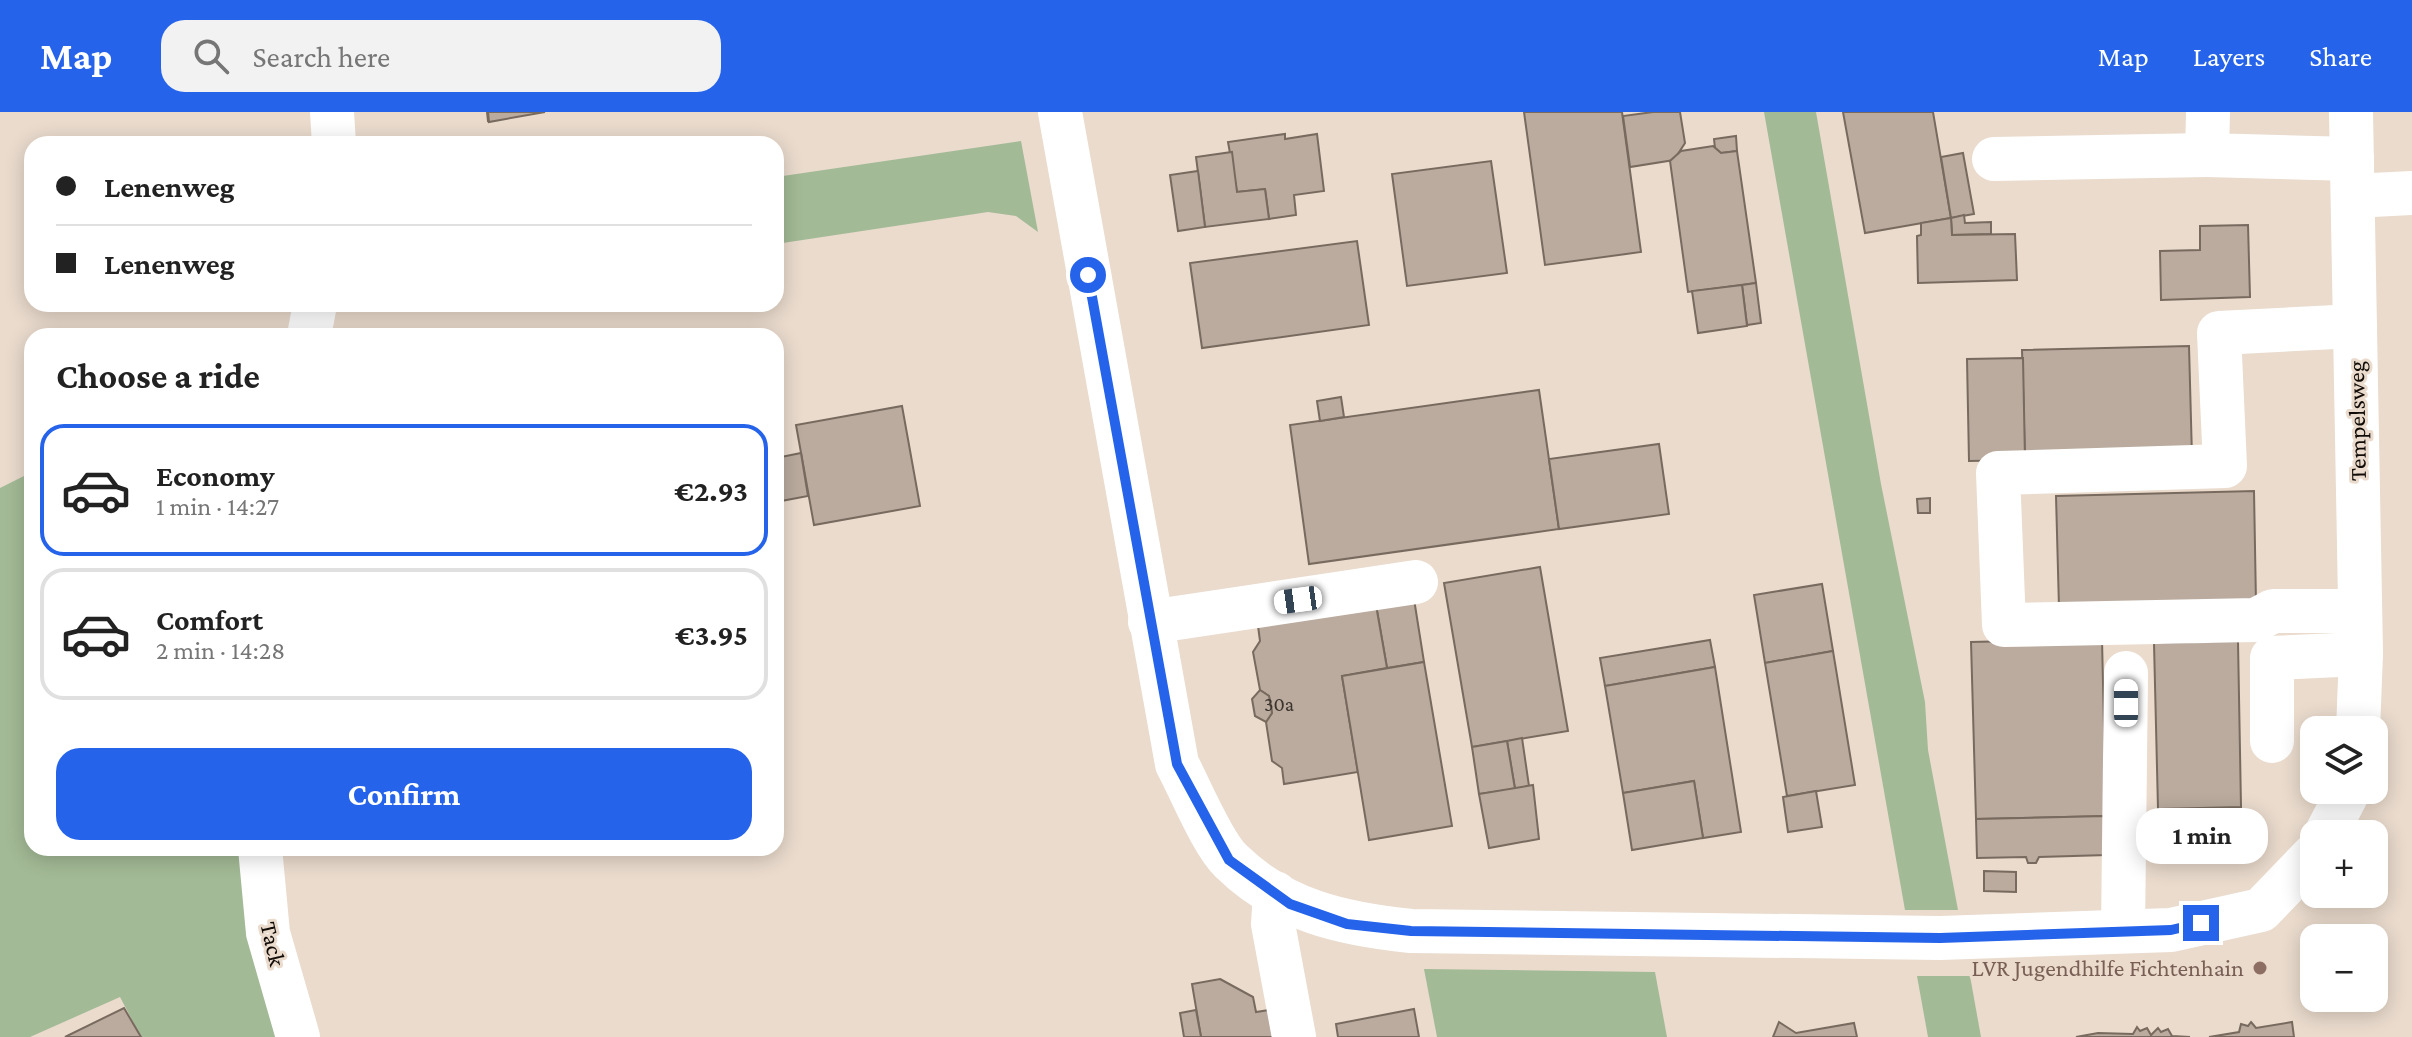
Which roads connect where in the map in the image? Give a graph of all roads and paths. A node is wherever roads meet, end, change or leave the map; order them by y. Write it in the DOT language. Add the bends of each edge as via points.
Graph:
graph roads {
  1 [pos="332,112"];
  2 [pos="1060,112"];
  3 [pos="2208,112"];
  4 [pos="2351,112"];
  5 [pos="334,136"];
  6 [pos="2207,155"];
  7 [pos="1994,159"];
  8 [pos="2352,178"];
  9 [pos="2412,193"];
  10 [pos="2355,326"];
  11 [pos="1416,582"];
  12 [pos="2360,611"];
  13 [pos="1150,622"];
  14 [pos="2361,654"];
  15 [pos="2126,673"];
  16 [pos="2359,716"];
  17 [pos="2272,741"];
  18 [pos="261,856"];
  19 [pos="2300,870"];
  20 [pos="1275,893"];
  21 [pos="2123,931"];
  22 [pos="298,1037"];
  23 [pos="1294,1037"];
  1 -- 5 [label="street"];
  2 -- 13 [label="street"];
  3 -- 6 [label="street"];
  4 -- 8 [label="street, Tempelsweg"];
  6 -- 7 [label="street"];
  6 -- 8 [label="street"];
  8 -- 9 [label="street"];
  8 -- 10 [label="street, Tempelsweg"];
  10 -- 12 [label="street, Tempelsweg"];
  10 -- 12 [label="street" via="2219,333 2225,466 1998,473 2004,625 2256,620 2273,611"];
  11 -- 13 [label="street"];
  12 -- 14 [label="street, Tempelsweg"];
  13 -- 20 [label="street" via="1177,764 1229,860"];
  14 -- 16 [label="street, Tempelsweg"];
  14 -- 17 [label="street" via="2272,658"];
  15 -- 21 [label="street"];
  18 -- 22 [label="street, Tack" via="268,933"];
  19 -- 21 [label="street" via="2261,910 2171,930"];
  20 -- 21 [label="street" via="1290,904 1347,924 1411,931 1940,938"];
  20 -- 23 [label="street" via="1273,924"];
}
